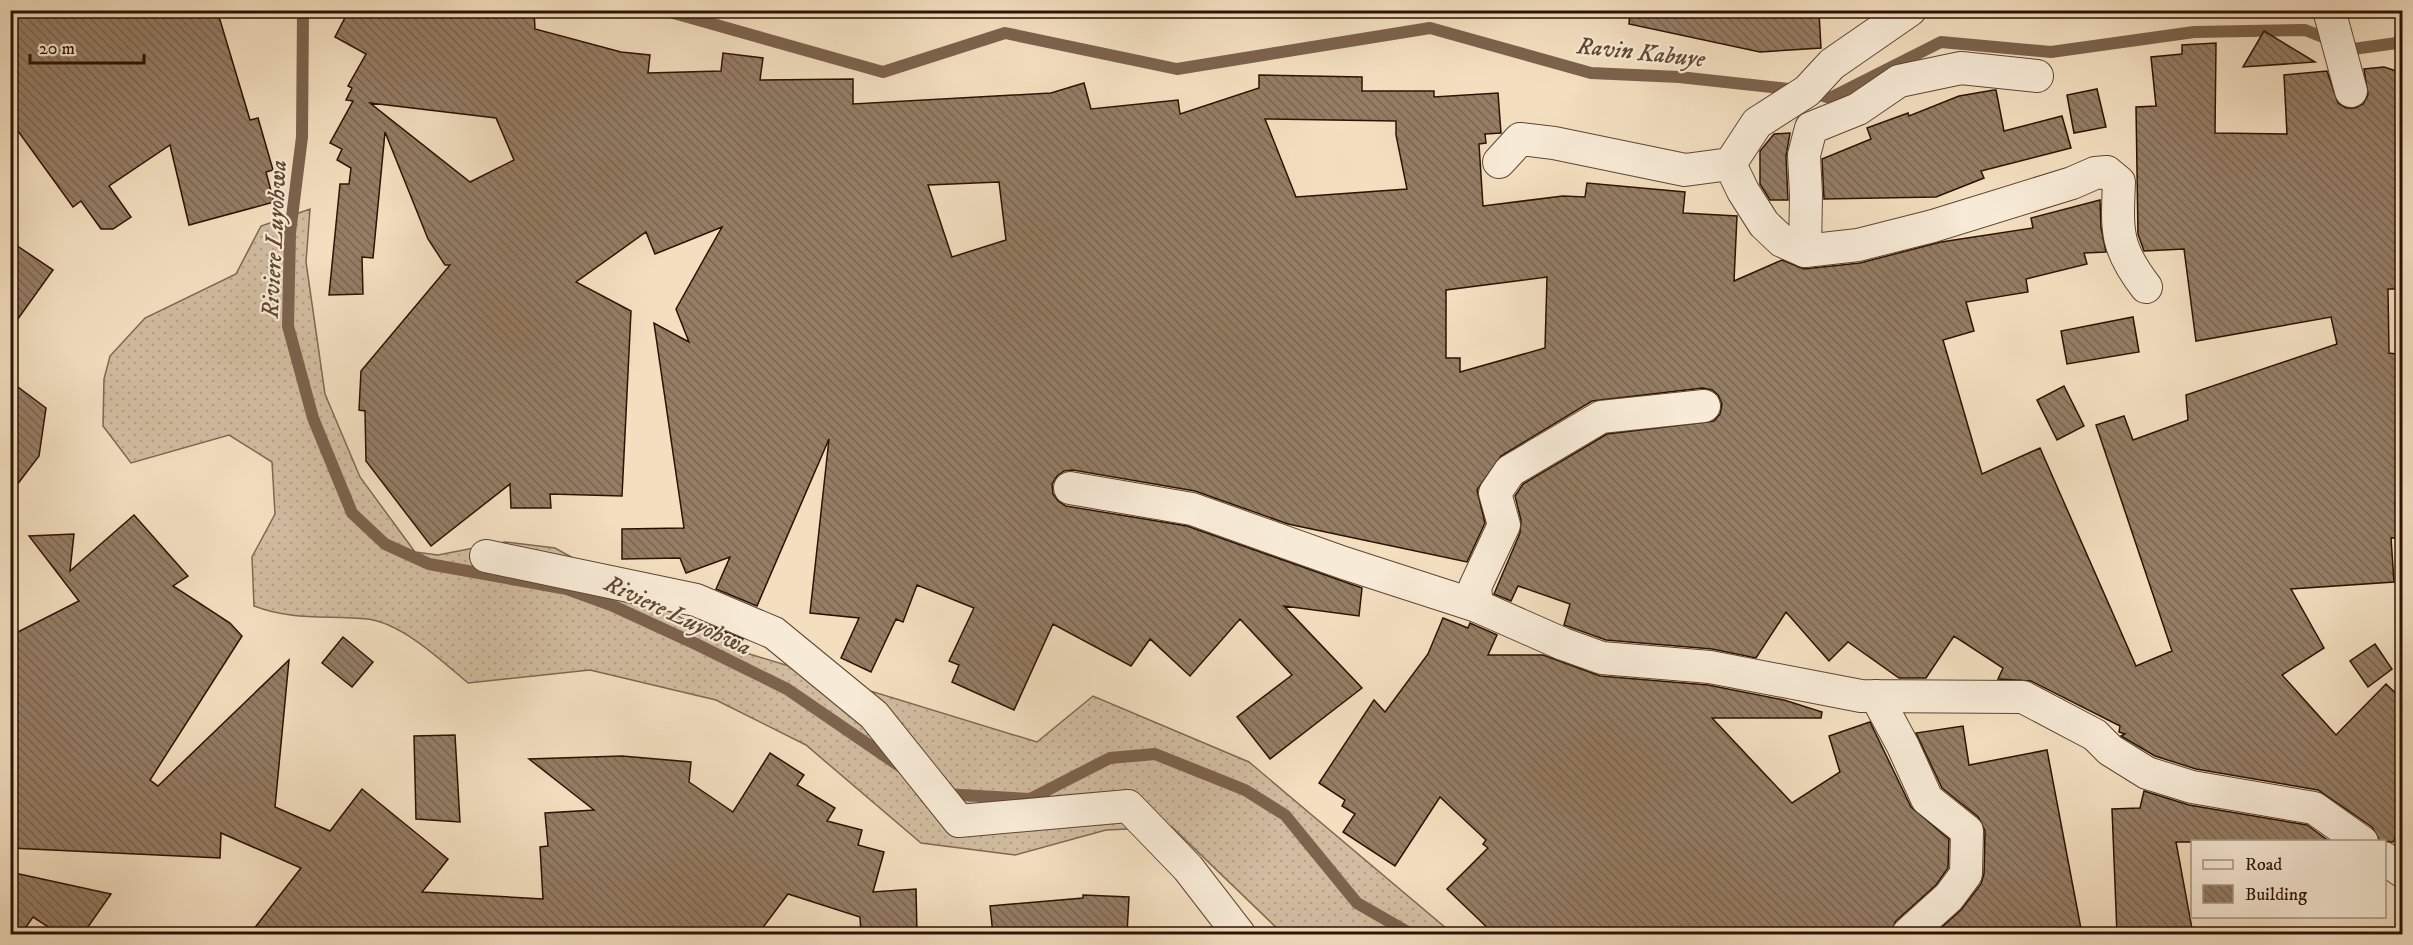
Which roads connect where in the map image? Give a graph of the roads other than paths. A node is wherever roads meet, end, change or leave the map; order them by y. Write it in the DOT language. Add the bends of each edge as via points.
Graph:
graph roads {
  1 [pos="1910,10"];
  2 [pos="2331,19"];
  3 [pos="2037,76"];
  4 [pos="2351,91"];
  5 [pos="1498,162"];
  6 [pos="1730,164"];
  7 [pos="1804,251"];
  8 [pos="2146,287"];
  9 [pos="1704,406"];
  10 [pos="1070,488"];
  11 [pos="486,556"];
  12 [pos="1477,606"];
  13 [pos="1876,696"];
  14 [pos="2359,840"];
  15 [pos="2386,859"];
  16 [pos="2403,871"];
  17 [pos="1239,934"];
  18 [pos="1908,934"];
  1 -- 6 [label="street" via="1832,64 1808,91 1757,123"];
  2 -- 4 [label="street"];
  3 -- 7 [label="street" via="1961,68 1899,81 1858,109 1811,128 1803,155"];
  5 -- 6 [label="street" via="1520,139 1685,170"];
  6 -- 7 [label="street" via="1764,224 1782,241"];
  7 -- 8 [label="street" via="1858,245 1933,226 2107,172 2119,182 2117,229 2130,265"];
  9 -- 12 [label="street" via="1601,417 1510,471 1496,493 1504,525 1475,587"];
  10 -- 12 [label="street" via="1192,509"];
  11 -- 17 [label="street" via="696,600 774,633 874,715 958,821 1128,806 1188,868"];
  12 -- 13 [label="street" via="1602,658 1710,667"];
  13 -- 14 [label="street" via="2023,697 2095,735 2110,750 2147,773 2192,787 2314,808"];
  13 -- 18 [label="street" via="1927,799 1967,831 1966,874 1948,897"];
  15 -- 16 [label="street"];
}
